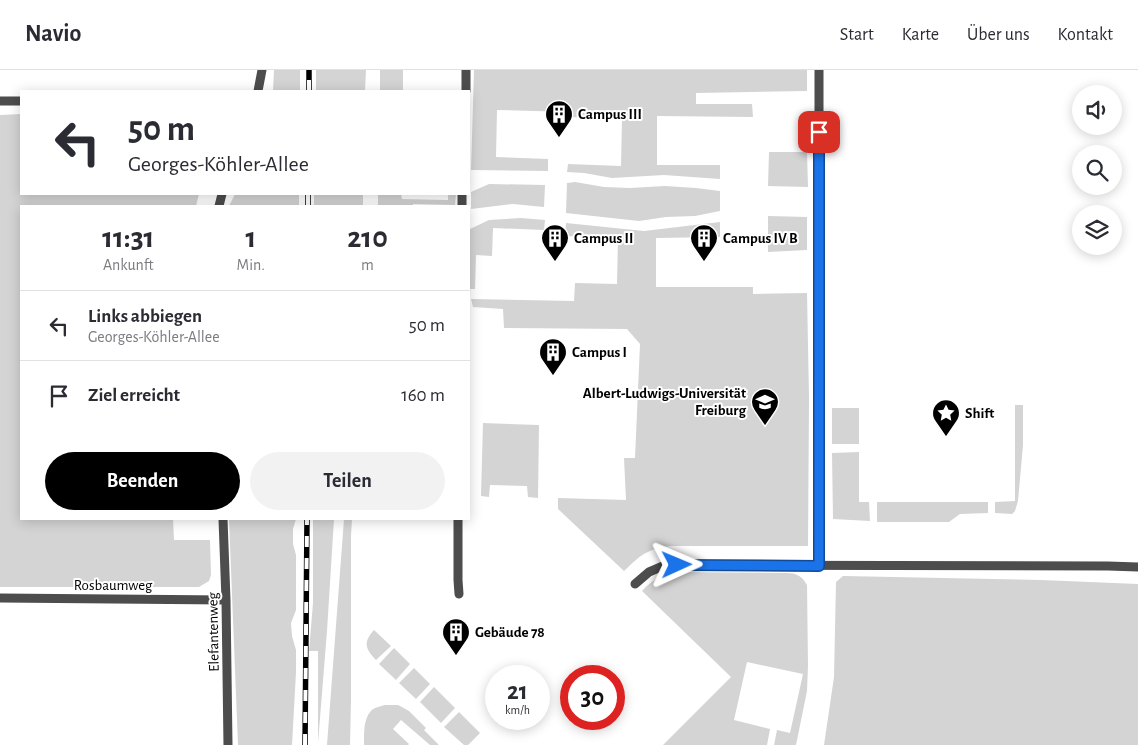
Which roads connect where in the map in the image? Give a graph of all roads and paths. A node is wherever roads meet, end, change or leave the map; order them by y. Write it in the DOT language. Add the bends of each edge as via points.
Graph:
graph roads {
  1 [pos="262,70"];
  2 [pos="466,70"];
  3 [pos="819,70"];
  4 [pos="258,90"];
  5 [pos="466,90"];
  6 [pos="0,101"];
  7 [pos="20,101"];
  8 [pos="223,520"];
  9 [pos="458,520"];
  10 [pos="819,566"];
  11 [pos="1138,567"];
  12 [pos="635,584"];
  13 [pos="459,594"];
  14 [pos="0,598"];
  15 [pos="226,600"];
  16 [pos="228,745"];
  1 -- 4 [label="street"];
  2 -- 5 [label="street"];
  3 -- 10 [label="street"];
  6 -- 7 [label="street"];
  8 -- 15 [label="street, Elefantenweg"];
  9 -- 13 [label="street"];
  10 -- 11 [label="street"];
  10 -- 12 [label="street" via="664,566 648,572"];
  14 -- 15 [label="street, Rosbaumweg"];
  15 -- 16 [label="street, Elefantenweg"];
}
